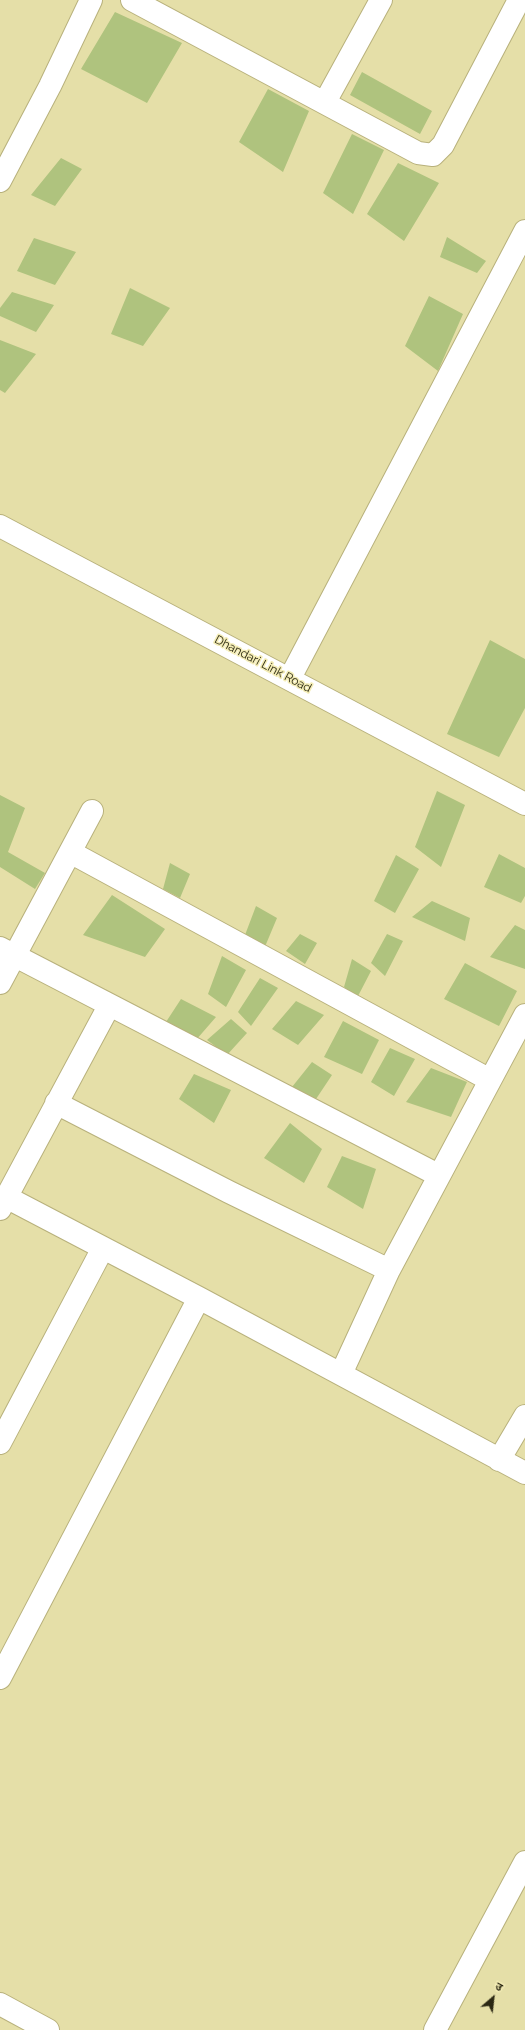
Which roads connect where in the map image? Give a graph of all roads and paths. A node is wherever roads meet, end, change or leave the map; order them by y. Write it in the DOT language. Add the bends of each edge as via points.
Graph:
graph roads {
  1 [pos="91,0"];
  2 [pos="132,0"];
  3 [pos="381,0"];
  4 [pos="519,0"];
  5 [pos="325,102"];
  6 [pos="0,181"];
  7 [pos="525,231"];
  8 [pos="0,526"];
  9 [pos="290,678"];
  10 [pos="525,804"];
  11 [pos="92,811"];
  12 [pos="70,852"];
  13 [pos="7,952"];
  14 [pos="0,983"];
  15 [pos="109,1006"];
  16 [pos="525,1015"];
  17 [pos="490,1080"];
  18 [pos="56,1103"];
  19 [pos="438,1175"];
  20 [pos="3,1203"];
  21 [pos="103,1248"];
  22 [pos="389,1270"];
  23 [pos="199,1298"];
  24 [pos="341,1374"];
  25 [pos="525,1416"];
  26 [pos="0,1443"];
  27 [pos="499,1460"];
  28 [pos="525,1473"];
  29 [pos="0,1678"];
  30 [pos="525,1862"];
  31 [pos="0,2004"];
  32 [pos="48,2030"];
  33 [pos="435,2030"];
  1 -- 6 [label="street"];
  2 -- 5 [label="street"];
  3 -- 5 [label="street"];
  4 -- 5 [label="street" via="443,144 432,155 418,153"];
  7 -- 9 [label="street"];
  8 -- 9 [label="street, Dhandari Link Road"];
  9 -- 10 [label="street, Dhandari Link Road"];
  11 -- 12 [label="street"];
  12 -- 13 [label="street"];
  12 -- 17 [label="street"];
  13 -- 14 [label="street"];
  13 -- 15 [label="street"];
  15 -- 18 [label="street"];
  15 -- 19 [label="street"];
  16 -- 17 [label="street"];
  17 -- 19 [label="street"];
  18 -- 20 [label="street"];
  18 -- 22 [label="street" via="229,1192"];
  19 -- 22 [label="street"];
  20 -- 21 [label="street"];
  21 -- 23 [label="street"];
  21 -- 26 [label="street"];
  22 -- 24 [label="street"];
  23 -- 24 [label="street"];
  23 -- 29 [label="street"];
  24 -- 27 [label="street"];
  25 -- 27 [label="street"];
  27 -- 28 [label="street"];
  30 -- 33 [label="street"];
  31 -- 32 [label="street"];
}
